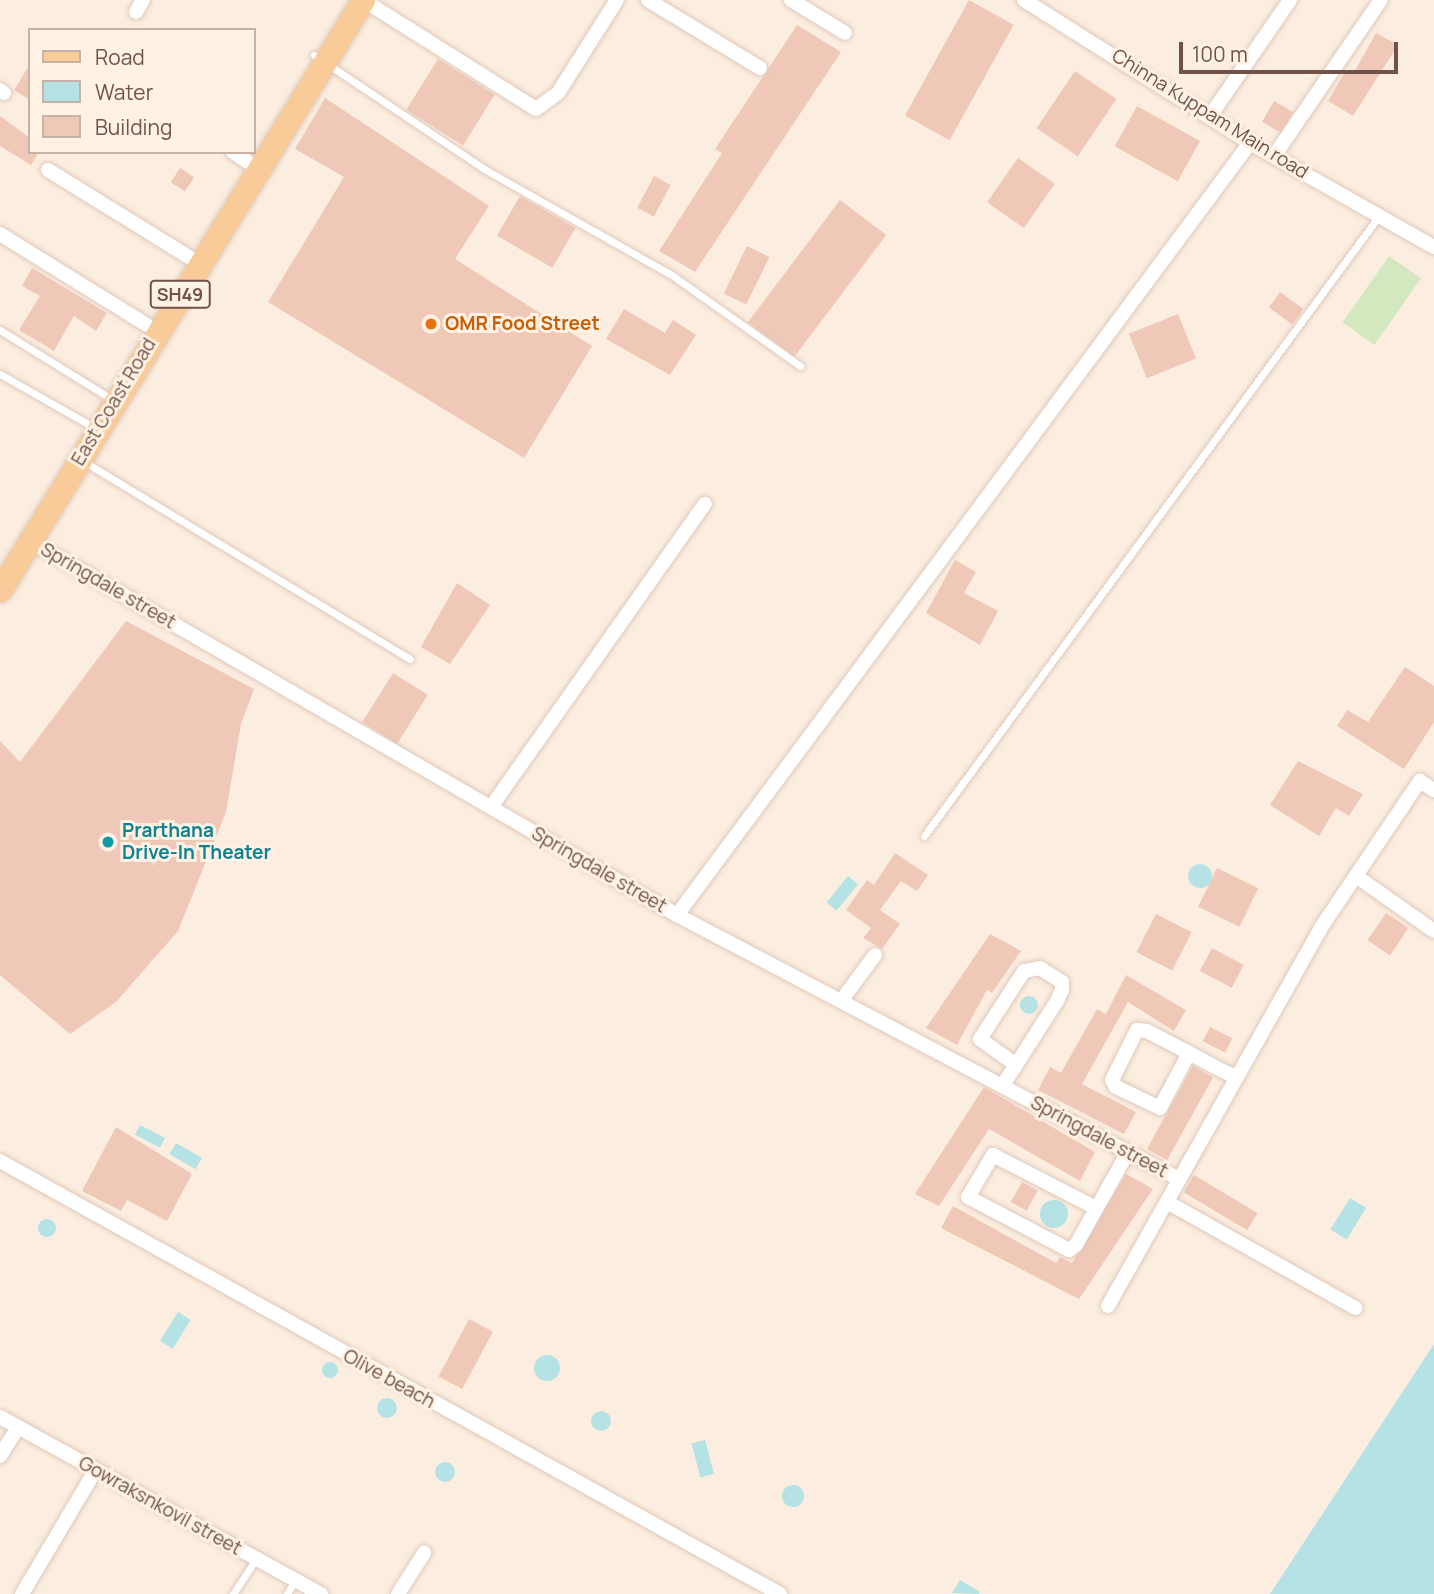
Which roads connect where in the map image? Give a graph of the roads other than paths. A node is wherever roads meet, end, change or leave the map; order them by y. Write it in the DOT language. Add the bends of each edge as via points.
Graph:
graph roads {
  1 [pos="346,0"];
  2 [pos="363,0"];
  3 [pos="617,0"];
  4 [pos="648,0"];
  5 [pos="791,0"];
  6 [pos="1024,0"];
  7 [pos="1290,0"];
  8 [pos="1381,0"];
  9 [pos="845,33"];
  10 [pos="319,59"];
  11 [pos="760,68"];
  12 [pos="1210,116"];
  13 [pos="256,138"];
  14 [pos="1250,143"];
  15 [pos="1275,156"];
  16 [pos="241,157"];
  17 [pos="48,170"];
  18 [pos="1380,215"];
  19 [pos="0,234"];
  20 [pos="1434,247"];
  21 [pos="189,257"];
  22 [pos="146,325"];
  23 [pos="0,330"];
  24 [pos="800,366"];
  25 [pos="0,373"];
  26 [pos="105,395"];
  27 [pos="88,424"];
  28 [pos="79,458"];
  29 [pos="705,504"];
  30 [pos="30,541"];
  31 [pos="0,568"];
  32 [pos="0,590"];
  33 [pos="410,659"];
  34 [pos="1434,790"];
  35 [pos="491,807"];
  36 [pos="924,836"];
  37 [pos="1356,876"];
  38 [pos="677,915"];
  39 [pos="1434,931"];
  40 [pos="875,955"];
  41 [pos="841,1001"];
  42 [pos="1189,1053"];
  43 [pos="1016,1065"];
  44 [pos="1236,1077"];
  45 [pos="1002,1086"];
  46 [pos="1128,1152"];
  47 [pos="0,1161"];
  48 [pos="1179,1179"];
  49 [pos="1170,1203"];
  50 [pos="1096,1208"];
  51 [pos="1108,1306"];
  52 [pos="1355,1308"];
  53 [pos="0,1416"];
  54 [pos="19,1427"];
  55 [pos="0,1456"];
  56 [pos="95,1471"];
  57 [pos="424,1553"];
  58 [pos="256,1559"];
  59 [pos="295,1580"];
  60 [pos="22,1594"];
  61 [pos="233,1594"];
  62 [pos="287,1594"];
  63 [pos="321,1594"];
  64 [pos="398,1594"];
  65 [pos="779,1594"];
  1 -- 10 [label="main road, East Coast Road / SH49"];
  2 -- 3 [label="street" via="536,109 558,93"];
  2 -- 10 [label="main road, East Coast Road / SH49"];
  4 -- 11 [label="street"];
  5 -- 9 [label="street"];
  6 -- 12 [label="street, Chinna Kuppam Main road"];
  7 -- 12 [label="street"];
  8 -- 15 [label="street"];
  10 -- 13 [label="main road, East Coast Road / SH49"];
  10 -- 24 [label="lane" via="486,170 673,275"];
  10 -- 28 [label="main road, East Coast Road / SH49"];
  12 -- 14 [label="street, Chinna Kuppam Main road"];
  14 -- 15 [label="street, Chinna Kuppam Main road"];
  14 -- 38 [label="street"];
  15 -- 18 [label="street, Chinna Kuppam Main road"];
  16 -- 21 [label="main road, East Coast Road / SH49"];
  17 -- 21 [label="street"];
  18 -- 20 [label="street, Chinna Kuppam Main road"];
  18 -- 36 [label="lane"];
  19 -- 22 [label="street"];
  21 -- 22 [label="main road, East Coast Road / SH49"];
  22 -- 26 [label="main road, East Coast Road / SH49"];
  23 -- 26 [label="lane"];
  25 -- 27 [label="lane"];
  26 -- 27 [label="main road, East Coast Road / SH49"];
  27 -- 31 [label="main road, East Coast Road / SH49"];
  28 -- 30 [label="main road, East Coast Road / SH49"];
  28 -- 33 [label="lane"];
  29 -- 35 [label="street"];
  30 -- 32 [label="main road, East Coast Road / SH49"];
  30 -- 35 [label="street, Springdale street"];
  34 -- 37 [label="street" via="1420,781"];
  35 -- 38 [label="street, Springdale street"];
  37 -- 39 [label="street"];
  37 -- 44 [label="street"];
  38 -- 41 [label="street, Springdale street"];
  40 -- 41 [label="street"];
  41 -- 45 [label="street, Springdale street"];
  42 -- 42 [label="street" via="1138,1030 1112,1080 1116,1087 1160,1108"];
  42 -- 44 [label="street"];
  43 -- 43 [label="street" via="1062,990 1062,982 1040,968 1024,971 980,1039"];
  43 -- 45 [label="street"];
  44 -- 48 [label="street"];
  45 -- 46 [label="street, Springdale street"];
  46 -- 48 [label="street, Springdale street"];
  46 -- 50 [label="street"];
  47 -- 65 [label="street, Olive beach"];
  48 -- 49 [label="street"];
  49 -- 51 [label="street"];
  49 -- 52 [label="street"];
  50 -- 50 [label="street" via="993,1155 968,1196 1060,1249 1076,1245"];
  53 -- 54 [label="street, Gowraksnkovil street"];
  54 -- 55 [label="street"];
  54 -- 56 [label="street, Gowraksnkovil street"];
  56 -- 58 [label="street, Gowraksnkovil street"];
  56 -- 60 [label="street"];
  57 -- 64 [label="street"];
  58 -- 59 [label="street, Gowraksnkovil street"];
  58 -- 61 [label="lane"];
  59 -- 62 [label="lane"];
  59 -- 63 [label="street, Gowraksnkovil street"];
}
